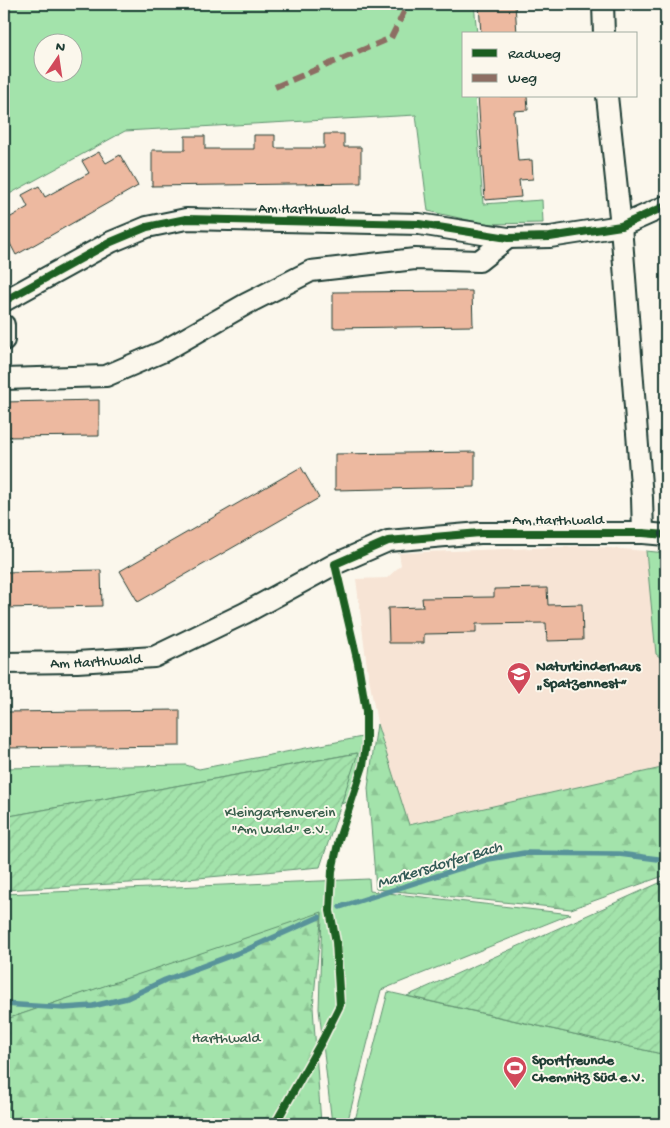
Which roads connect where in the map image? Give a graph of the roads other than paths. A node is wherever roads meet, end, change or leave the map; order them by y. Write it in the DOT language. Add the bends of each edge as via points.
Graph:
graph roads {
  1 [pos="603,4"];
  2 [pos="604,32"];
  3 [pos="607,98"];
  4 [pos="666,206"];
  5 [pos="621,226"];
  6 [pos="508,238"];
  7 [pos="4,301"];
  8 [pos="4,325"];
  9 [pos="4,340"];
  10 [pos="4,379"];
  11 [pos="643,533"];
  12 [pos="666,535"];
  13 [pos="4,662"];
  1 -- 2 [label="street"];
  3 -- 5 [label="street"];
  4 -- 5 [label="street, Am Harthwald"];
  5 -- 6 [label="street, Am Harthwald" via="550,237"];
  5 -- 11 [label="street"];
  6 -- 7 [label="street, Am Harthwald" via="419,224 186,219 147,228 111,242"];
  6 -- 10 [label="street" via="479,261 415,259 311,271 164,351 106,376"];
  8 -- 9 [label="street"];
  11 -- 12 [label="street, Am Harthwald"];
  11 -- 13 [label="street, Am Harthwald" via="480,533 388,541 335,564 154,656 77,662"];
}
